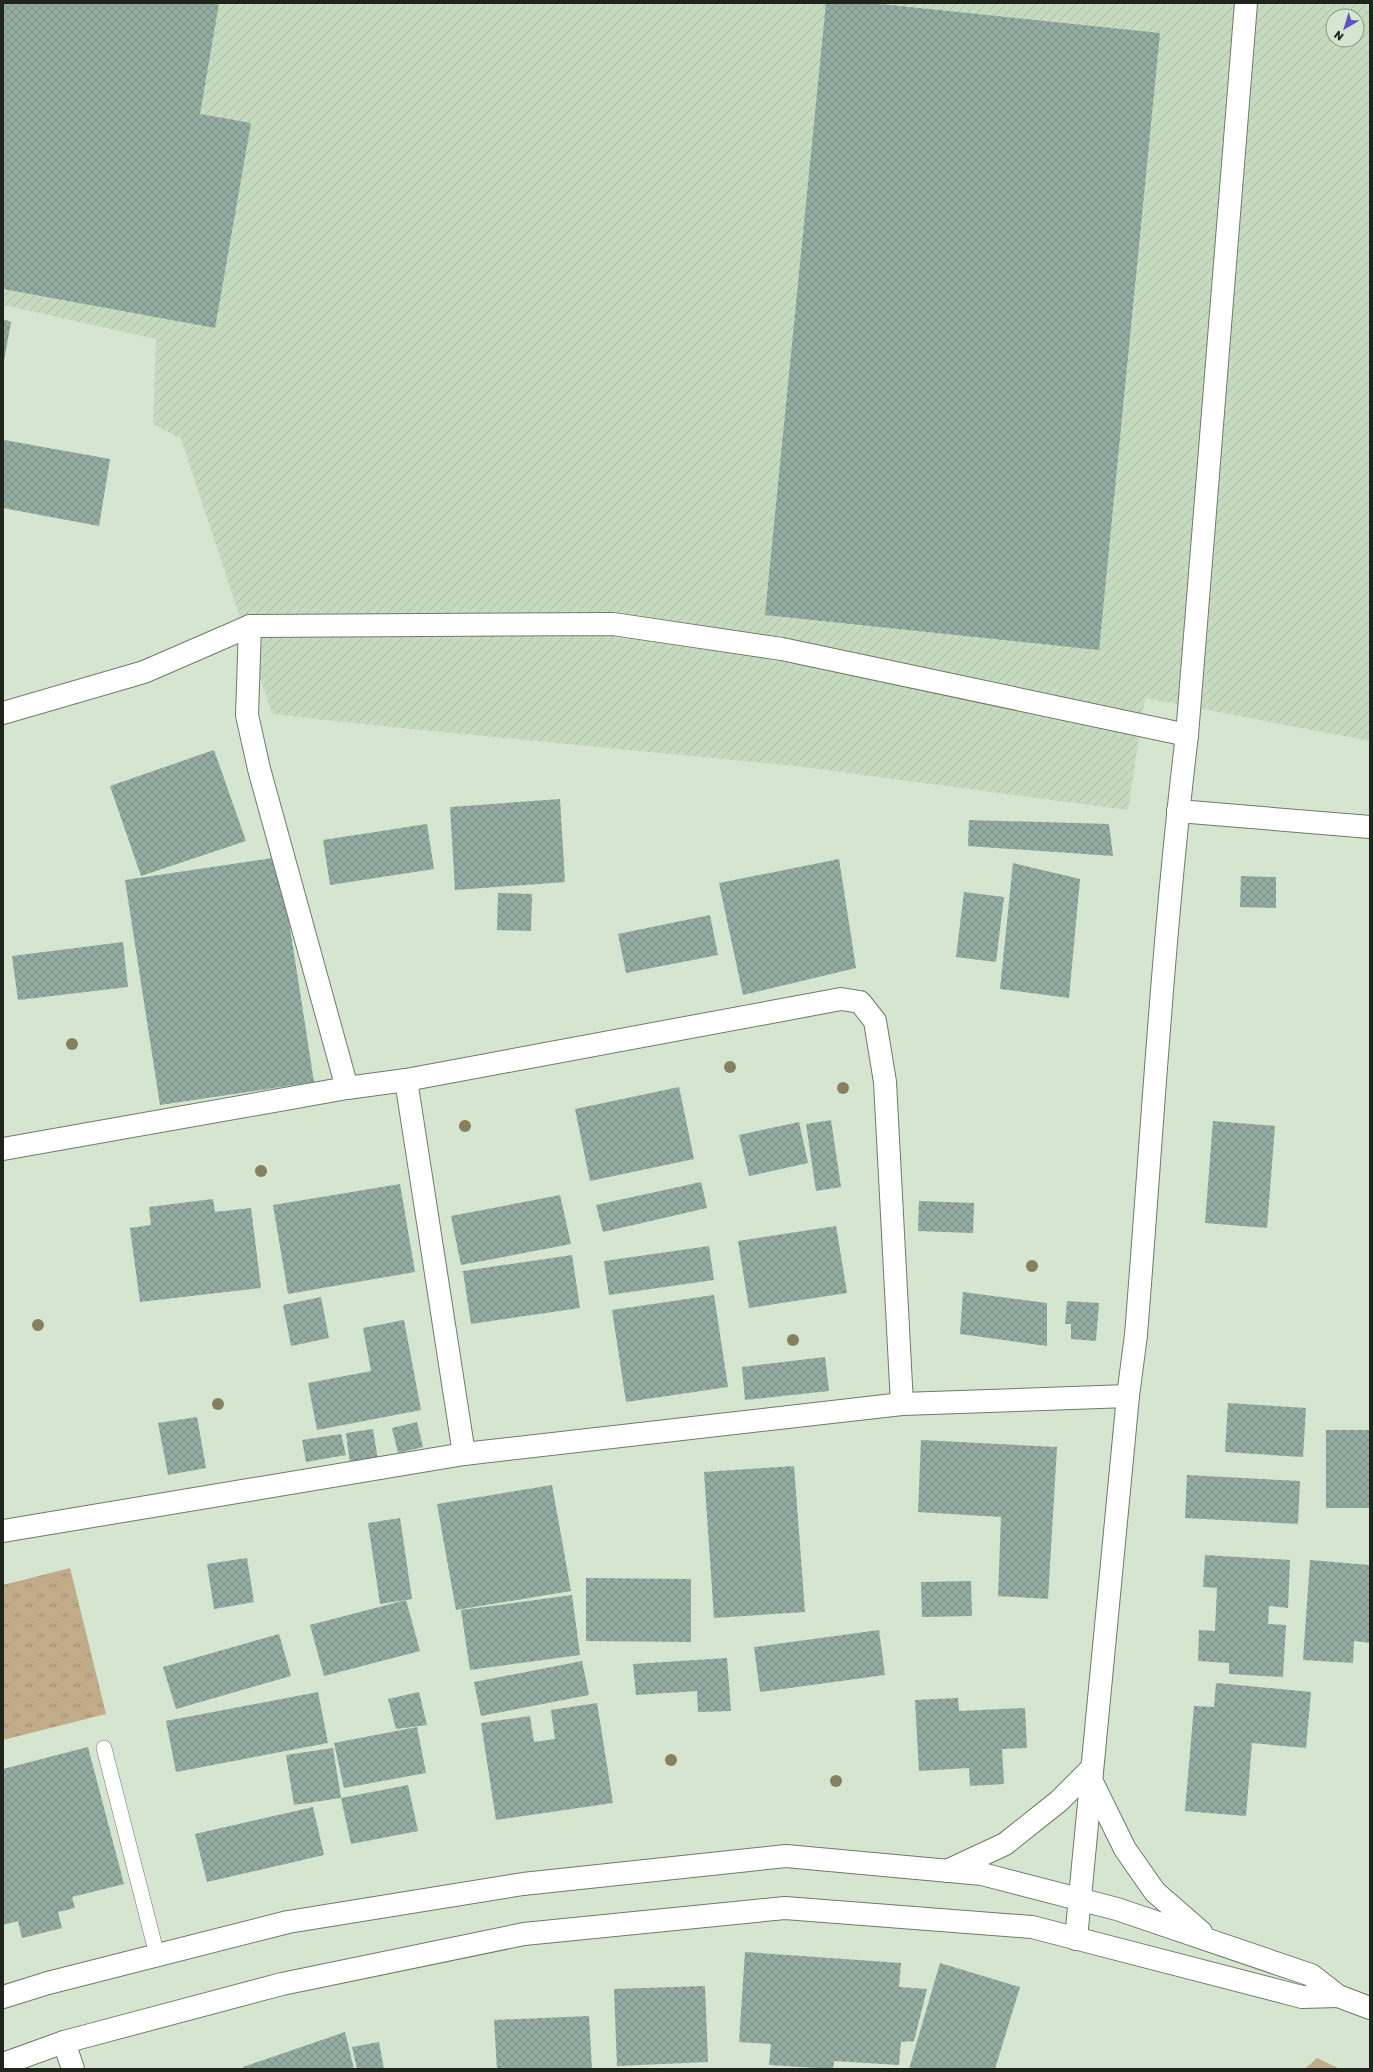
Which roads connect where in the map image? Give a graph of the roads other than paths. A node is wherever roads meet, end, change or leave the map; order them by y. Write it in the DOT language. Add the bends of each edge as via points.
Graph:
graph roads {
  1 [pos="1246,3"];
  2 [pos="250,626"];
  3 [pos="3,713"];
  4 [pos="1187,735"];
  5 [pos="1178,811"];
  6 [pos="1370,827"];
  7 [pos="406,1080"];
  8 [pos="347,1088"];
  9 [pos="3,1149"];
  10 [pos="1128,1396"];
  11 [pos="902,1404"];
  12 [pos="464,1454"];
  13 [pos="3,1530"];
  14 [pos="104,1748"];
  15 [pos="1091,1774"];
  16 [pos="947,1871"];
  17 [pos="1080,1899"];
  18 [pos="1076,1939"];
  19 [pos="1210,1940"];
  20 [pos="157,1955"];
  21 [pos="1338,1996"];
  22 [pos="3,1997"];
  23 [pos="1370,2008"];
  24 [pos="64,2042"];
  25 [pos="3,2064"];
  26 [pos="73,2069"];
  1 -- 4 [label="street"];
  2 -- 3 [label="street" via="144,672"];
  2 -- 4 [label="street" via="613,624 782,650"];
  2 -- 8 [label="street" via="247,715 259,769"];
  4 -- 5 [label="street"];
  5 -- 6 [label="street"];
  5 -- 10 [label="street" via="1136,1335"];
  7 -- 8 [label="street"];
  7 -- 11 [label="street" via="841,999 860,1002 875,1021 885,1082"];
  7 -- 12 [label="street"];
  8 -- 9 [label="street"];
  10 -- 11 [label="street"];
  10 -- 15 [label="street"];
  11 -- 12 [label="street"];
  12 -- 13 [label="street"];
  14 -- 20 [label="lane"];
  15 -- 16 [label="street" via="1005,1844"];
  15 -- 17 [label="street"];
  15 -- 19 [label="street" via="1125,1849 1155,1892"];
  16 -- 17 [label="street" via="982,1874"];
  16 -- 20 [label="street" via="786,1856 538,1882 288,1922"];
  17 -- 18 [label="street"];
  17 -- 19 [label="street"];
  18 -- 21 [label="street" via="1302,1997"];
  18 -- 24 [label="street" via="1032,1927 785,1908 524,1934 282,1984"];
  19 -- 21 [label="street" via="1310,1975"];
  20 -- 22 [label="street"];
  21 -- 23 [label="street"];
  24 -- 25 [label="street"];
  24 -- 26 [label="street"];
}
